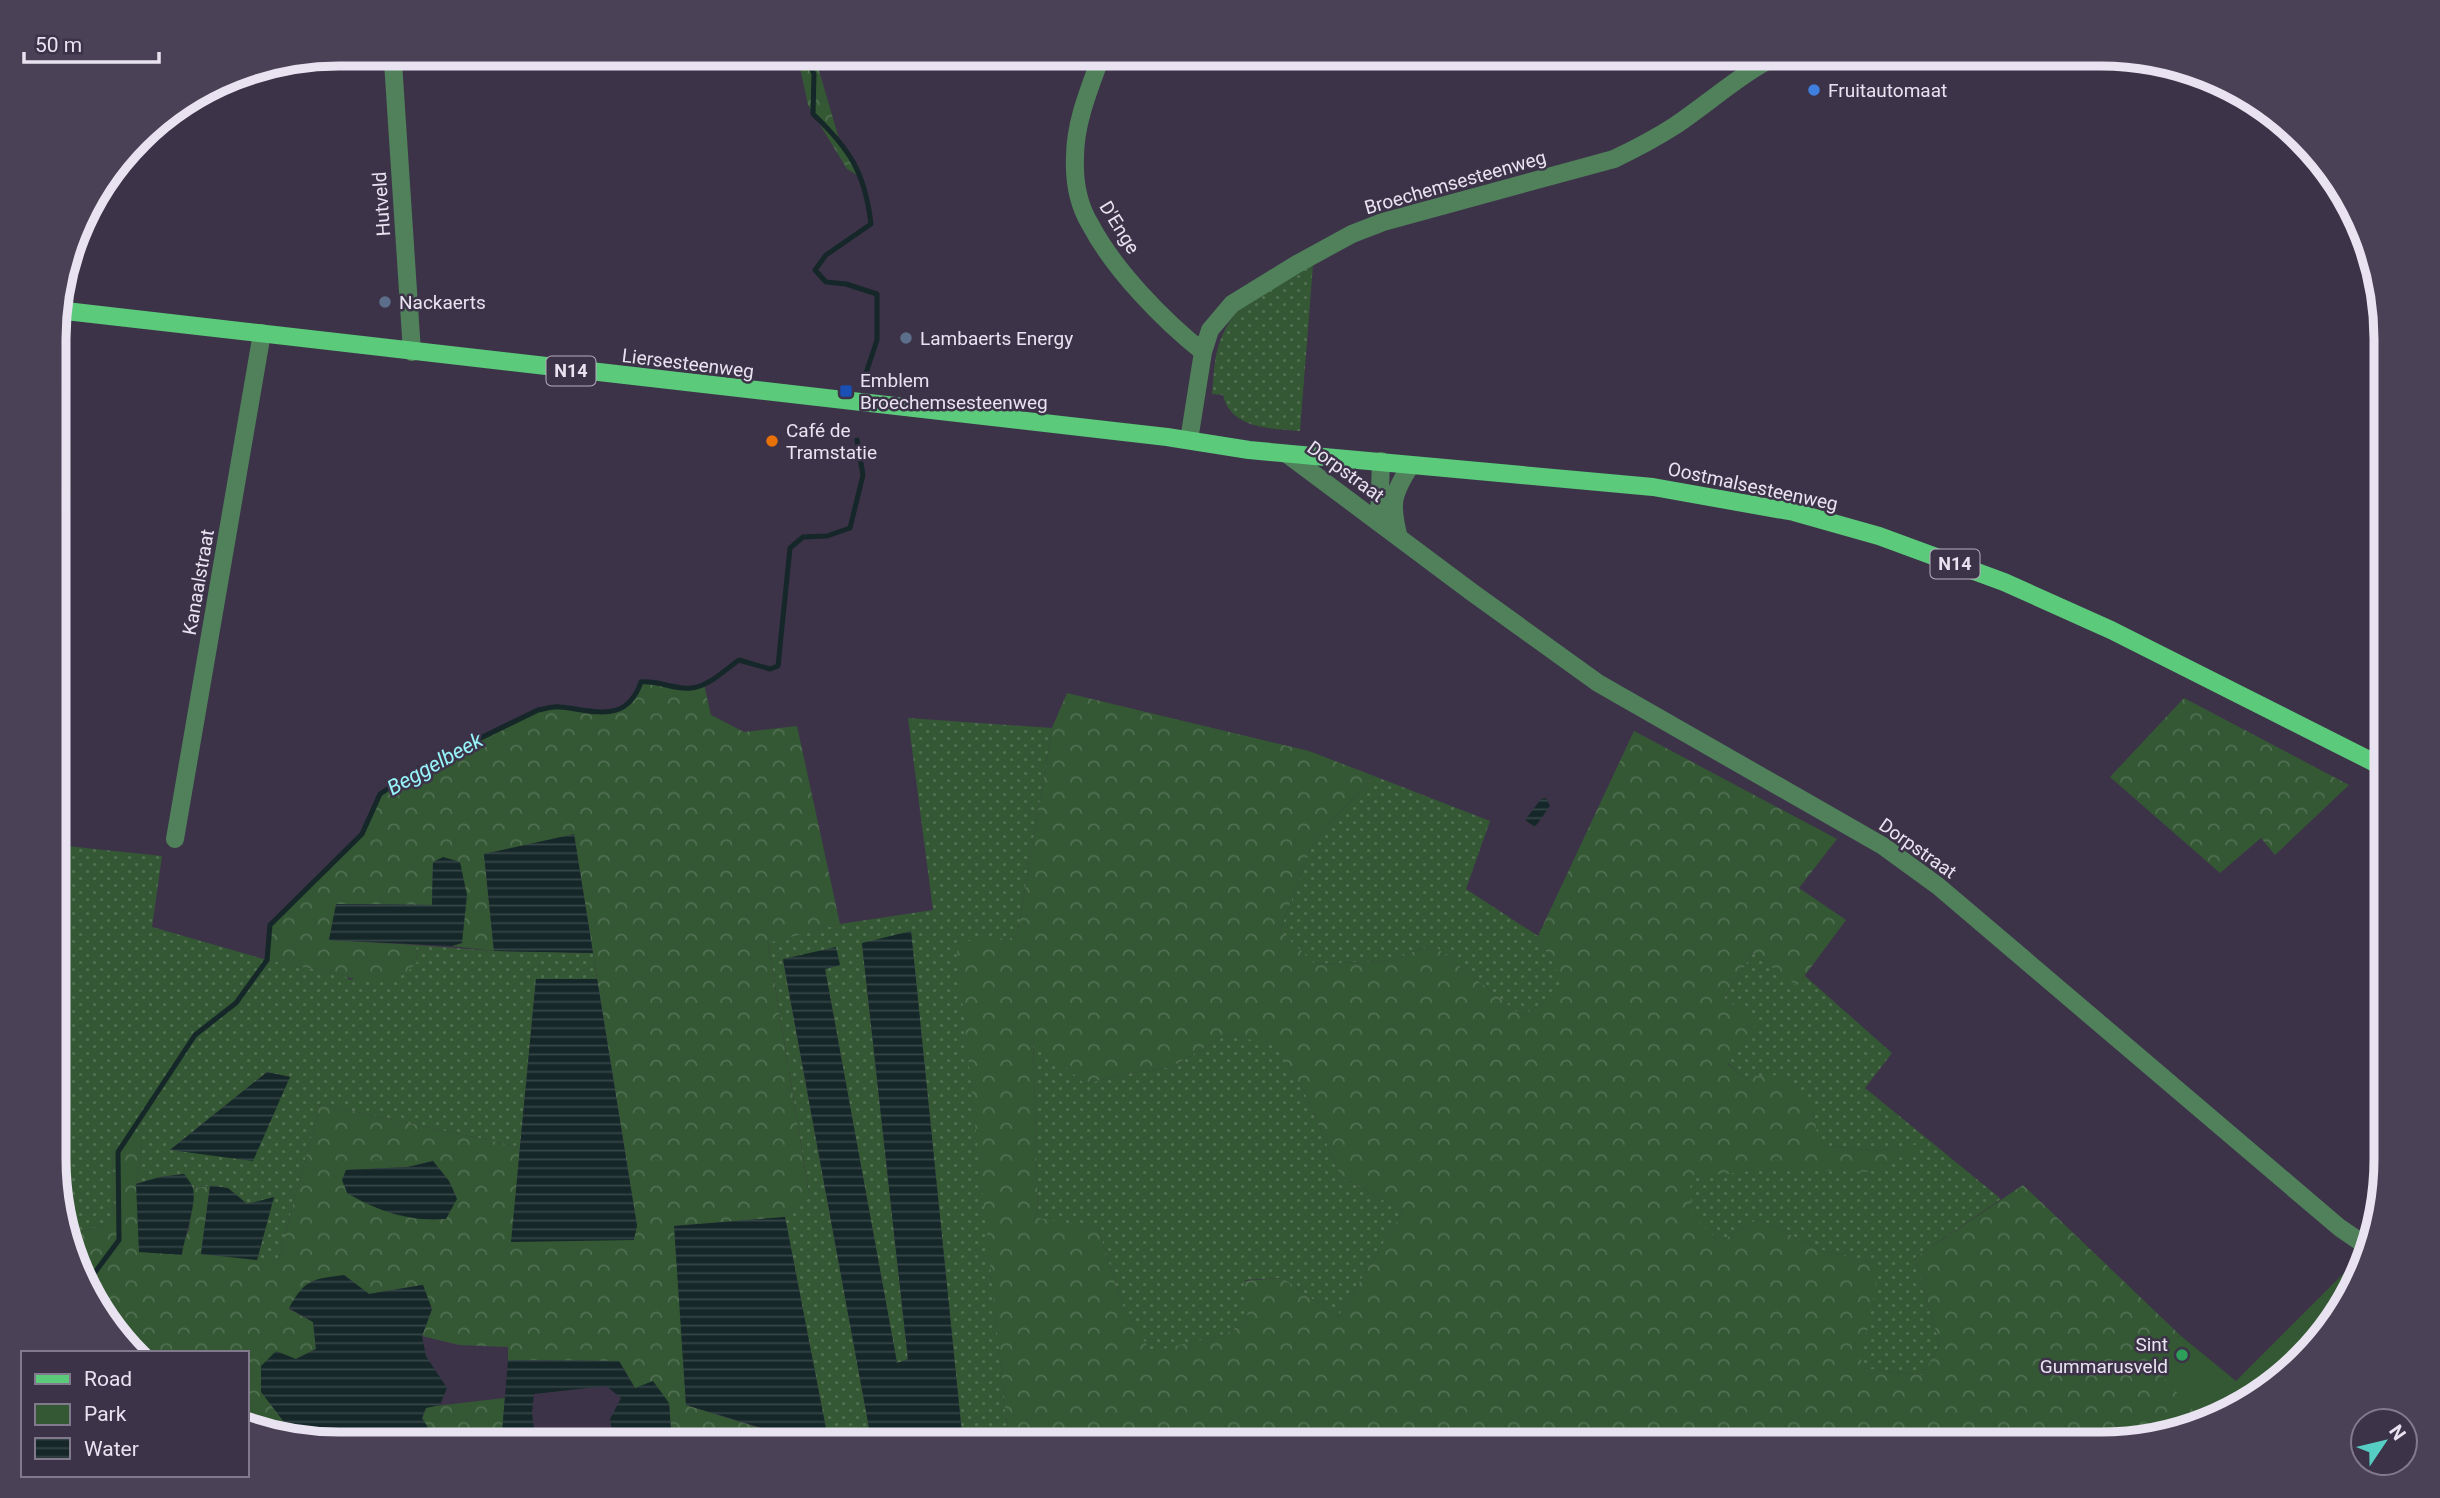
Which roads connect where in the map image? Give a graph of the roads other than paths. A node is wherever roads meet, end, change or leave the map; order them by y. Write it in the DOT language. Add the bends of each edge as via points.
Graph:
graph roads {
  1 [pos="393,66"];
  2 [pos="1098,66"];
  3 [pos="1759,66"];
  4 [pos="68,311"];
  5 [pos="262,333"];
  6 [pos="412,352"];
  7 [pos="1203,352"];
  8 [pos="1189,440"];
  9 [pos="1287,454"];
  10 [pos="1381,461"];
  11 [pos="1411,465"];
  12 [pos="1379,521"];
  13 [pos="1399,538"];
  14 [pos="2374,762"];
  15 [pos="175,839"];
  16 [pos="2360,1242"];
  1 -- 6 [label="street, Hutveld"];
  2 -- 7 [label="street, D'Enge" via="1076,142 1076,185 1081,202 1090,225 1125,275"];
  3 -- 7 [label="street, Broechemsesteenweg" via="1676,125 1614,159 1408,214 1352,234 1232,304 1210,330"];
  4 -- 5 [label="main road, Liersesteenweg / N14"];
  5 -- 6 [label="main road, Liersesteenweg / N14"];
  5 -- 15 [label="street, Kanaalstraat"];
  6 -- 8 [label="main road, Liersesteenweg / N14"];
  7 -- 8 [label="street, Broechemsesteenweg"];
  8 -- 9 [label="main road, Oostmalsesteenweg / N14"];
  9 -- 10 [label="main road, Oostmalsesteenweg / N14"];
  9 -- 12 [label="street, Dorpstraat"];
  10 -- 11 [label="main road, Oostmalsesteenweg / N14"];
  10 -- 12 [label="street, Dorpstraat"];
  11 -- 13 [label="street, Dorpstraat" via="1396,488 1393,514"];
  11 -- 14 [label="main road, Oostmalsesteenweg / N14" via="1693,493 1794,512 1880,536 2004,582 2111,630"];
  12 -- 13 [label="street, Dorpstraat"];
  13 -- 16 [label="street, Dorpstraat" via="1598,683 1883,846 1938,886"];
}
